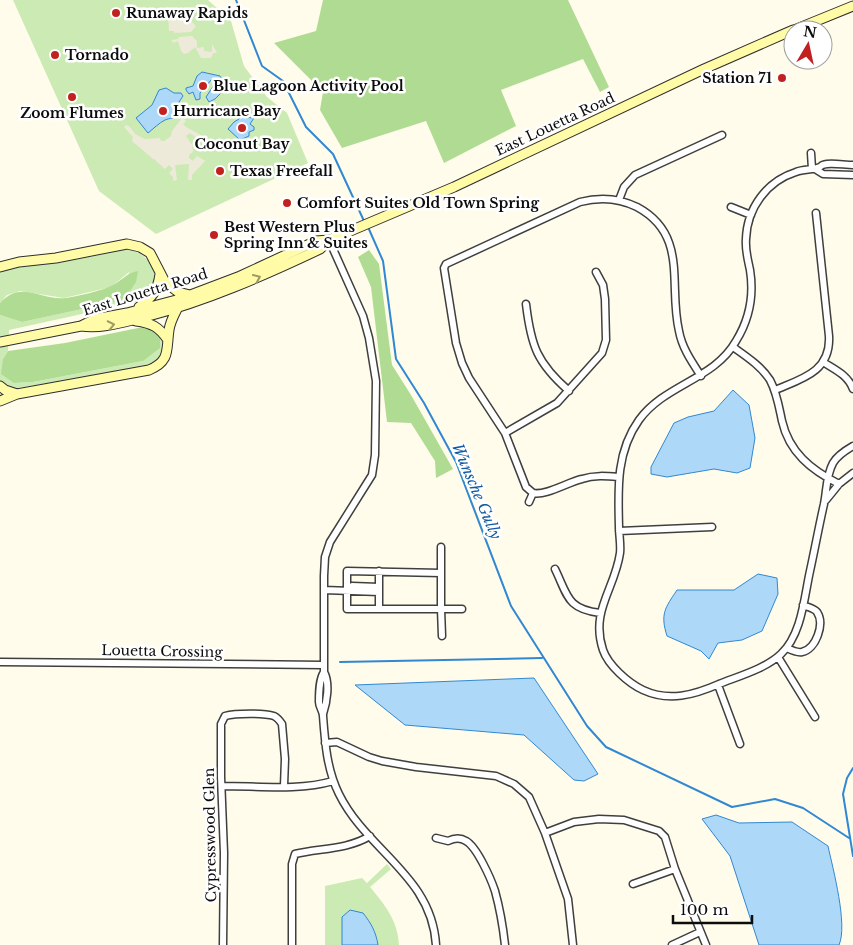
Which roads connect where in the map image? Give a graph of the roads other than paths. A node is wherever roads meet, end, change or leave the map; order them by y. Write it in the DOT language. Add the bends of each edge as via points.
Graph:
graph roads {
  1 [pos="853,8"];
  2 [pos="818,20"];
  3 [pos="783,34"];
  4 [pos="722,135"];
  5 [pos="812,154"];
  6 [pos="837,164"];
  7 [pos="853,165"];
  8 [pos="814,169"];
  9 [pos="837,175"];
  10 [pos="853,175"];
  11 [pos="619,200"];
  12 [pos="731,207"];
  13 [pos="816,213"];
  14 [pos="751,215"];
  15 [pos="329,240"];
  16 [pos="0,257"];
  17 [pos="19,262"];
  18 [pos="0,267"];
  19 [pos="596,272"];
  20 [pos="160,274"];
  21 [pos="231,280"];
  22 [pos="225,292"];
  23 [pos="190,295"];
  24 [pos="526,304"];
  25 [pos="178,307"];
  26 [pos="134,311"];
  27 [pos="131,320"];
  28 [pos="81,326"];
  29 [pos="168,340"];
  30 [pos="0,342"];
  31 [pos="733,347"];
  32 [pos="823,362"];
  33 [pos="701,376"];
  34 [pos="0,386"];
  35 [pos="853,389"];
  36 [pos="775,390"];
  37 [pos="569,391"];
  38 [pos="17,394"];
  39 [pos="0,400"];
  40 [pos="505,433"];
  41 [pos="853,446"];
  42 [pos="853,473"];
  43 [pos="618,477"];
  44 [pos="827,478"];
  45 [pos="838,484"];
  46 [pos="533,493"];
  47 [pos="825,501"];
  48 [pos="528,502"];
  49 [pos="712,527"];
  50 [pos="619,531"];
  51 [pos="441,547"];
  52 [pos="555,569"];
  53 [pos="441,572"];
  54 [pos="379,574"];
  55 [pos="324,590"];
  56 [pos="347,590"];
  57 [pos="379,590"];
  58 [pos="803,605"];
  59 [pos="380,609"];
  60 [pos="441,609"];
  61 [pos="462,609"];
  62 [pos="600,613"];
  63 [pos="442,636"];
  64 [pos="787,648"];
  65 [pos="778,657"];
  66 [pos="0,662"];
  67 [pos="324,665"];
  68 [pos="718,685"];
  69 [pos="815,718"];
  70 [pos="325,743"];
  71 [pos="740,744"];
  72 [pos="333,781"];
  73 [pos="222,786"];
  74 [pos="284,786"];
  75 [pos="545,833"];
  76 [pos="370,836"];
  77 [pos="436,838"];
  78 [pos="675,869"];
  79 [pos="633,884"];
  80 [pos="700,932"];
  81 [pos="224,945"];
  82 [pos="292,945"];
  83 [pos="436,945"];
  84 [pos="505,945"];
  85 [pos="573,945"];
  86 [pos="672,945"];
  87 [pos="706,945"];
  1 -- 2 [label="main road, East Louetta Road"];
  3 -- 15 [label="main road, East Louetta Road" via="454,187"];
  4 -- 11 [label="street" via="635,175 624,187"];
  5 -- 8 [label="street"];
  6 -- 7 [label="street"];
  6 -- 8 [label="street" via="824,164"];
  6 -- 9 [label="street"];
  8 -- 9 [label="street" via="823,174"];
  8 -- 14 [label="street" via="797,171 775,182"];
  9 -- 10 [label="street"];
  11 -- 33 [label="street" via="649,214 670,244 679,331 684,347"];
  11 -- 40 [label="street" via="600,198 580,202 445,265 460,358 469,378"];
  12 -- 14 [label="street"];
  13 -- 32 [label="street" via="830,340"];
  14 -- 31 [label="street" via="746,238 751,302"];
  15 -- 21 [label="main road, East Louetta Road" via="316,241"];
  22 -- 15 [label="main road, East Louetta Road, one-way" via="320,249"];
  15 -- 55 [label="street" via="363,316 369,338 376,381 375,455 372,475 330,542 325,557"];
  16 -- 17 [label="main road"];
  17 -- 18 [label="main road"];
  17 -- 20 [label="main road" via="127,244 150,253"];
  19 -- 37 [label="street" via="604,292 606,340 598,357"];
  20 -- 23 [label="main road" via="172,289"];
  20 -- 26 [label="main road" via="155,293"];
  21 -- 22 [label="main road"];
  21 -- 23 [label="main road, East Louetta Road"];
  22 -- 25 [label="main road, East Louetta Road"];
  23 -- 26 [label="main road, East Louetta Road"];
  24 -- 37 [label="street" via="537,353 548,370"];
  25 -- 27 [label="main road, East Louetta Road"];
  25 -- 29 [label="main road"];
  26 -- 28 [label="main road, East Louetta Road" via="95,319"];
  28 -- 27 [label="main road, East Louetta Road, one-way" via="96,328"];
  27 -- 29 [label="main road" via="150,323"];
  28 -- 30 [label="main road, East Louetta Road"];
  29 -- 38 [label="main road" via="163,362 149,370"];
  31 -- 33 [label="street"];
  31 -- 36 [label="street" via="761,368"];
  32 -- 35 [label="street" via="844,376"];
  32 -- 36 [label="street" via="808,376"];
  33 -- 43 [label="street" via="662,398 643,415 628,440"];
  34 -- 38 [label="main road"];
  36 -- 44 [label="street" via="785,432 792,446 804,461"];
  37 -- 40 [label="street" via="549,409"];
  38 -- 39 [label="main road"];
  40 -- 46 [label="street" via="526,487"];
  41 -- 44 [label="street" via="835,460"];
  42 -- 45 [label="street"];
  43 -- 46 [label="street" via="586,478"];
  43 -- 50 [label="street"];
  44 -- 45 [label="street"];
  44 -- 47 [label="street"];
  45 -- 47 [label="street"];
  46 -- 48 [label="street"];
  47 -- 58 [label="street"];
  49 -- 50 [label="street"];
  50 -- 62 [label="street" via="620,553"];
  51 -- 53 [label="street"];
  52 -- 62 [label="street" via="576,607"];
  53 -- 54 [label="street"];
  53 -- 60 [label="street"];
  54 -- 56 [label="street" via="347,570"];
  54 -- 57 [label="street"];
  55 -- 56 [label="street"];
  55 -- 67 [label="street"];
  56 -- 57 [label="street"];
  56 -- 59 [label="street" via="347,609"];
  57 -- 59 [label="street"];
  58 -- 64 [label="street" via="796,631"];
  58 -- 64 [label="street" via="818,614 820,621 816,639 803,652"];
  59 -- 60 [label="street"];
  60 -- 61 [label="street"];
  60 -- 63 [label="street"];
  62 -- 68 [label="street" via="603,652 618,672 635,686 652,694 677,697"];
  64 -- 65 [label="street"];
  65 -- 68 [label="street"];
  65 -- 69 [label="street"];
  66 -- 67 [label="street, Louetta Crossing"];
  67 -- 70 [label="street" via="321,676 324,694 319,704"];
  68 -- 71 [label="street"];
  70 -- 72 [label="street"];
  70 -- 75 [label="street" via="337,742 382,762 496,776 514,784 529,797"];
  72 -- 74 [label="street" via="319,785"];
  72 -- 76 [label="street" via="350,813"];
  73 -- 74 [label="street"];
  73 -- 74 [label="street, Cypresswood Glen" via="221,724 226,716 232,714 269,715 282,724"];
  73 -- 81 [label="street, Cypresswood Glen"];
  75 -- 78 [label="street" via="574,822 599,819 624,820 650,827 665,837"];
  75 -- 85 [label="street" via="568,899"];
  76 -- 82 [label="street" via="350,845 295,854"];
  76 -- 83 [label="street" via="416,886 430,912"];
  77 -- 84 [label="street" via="448,841 459,838 470,844 494,890"];
  78 -- 79 [label="street"];
  78 -- 80 [label="street"];
  80 -- 86 [label="street"];
  80 -- 87 [label="street"];
}
